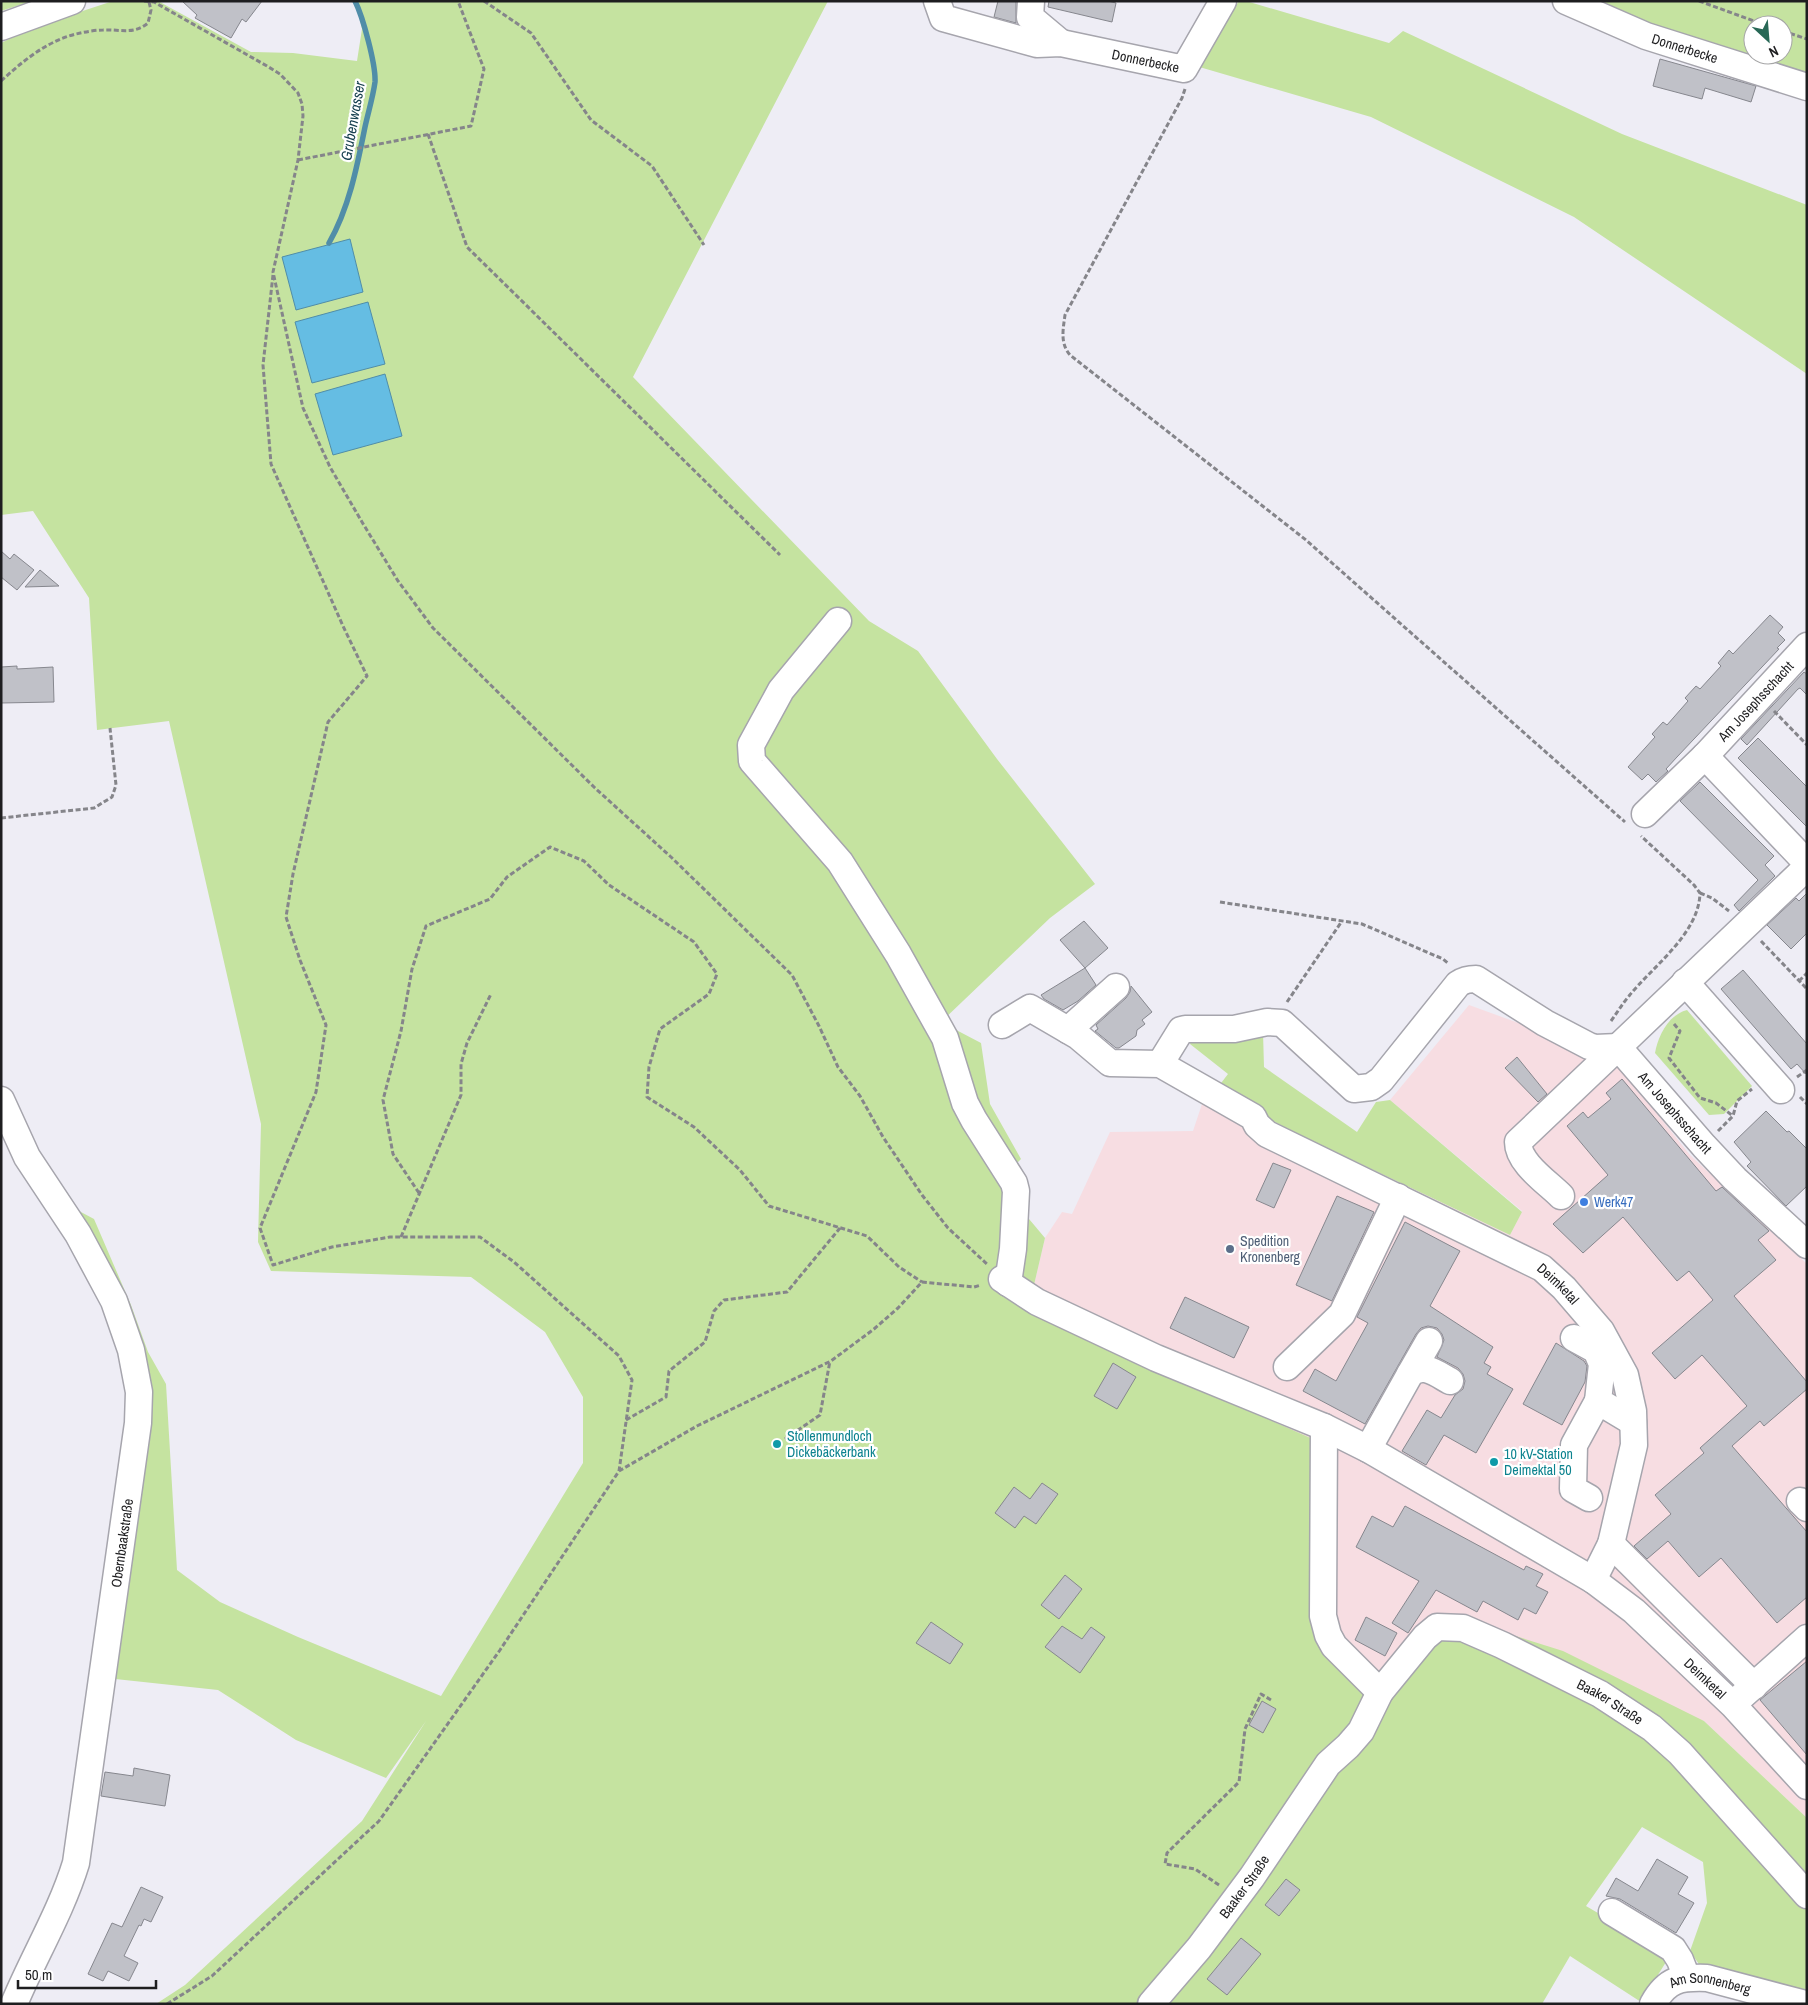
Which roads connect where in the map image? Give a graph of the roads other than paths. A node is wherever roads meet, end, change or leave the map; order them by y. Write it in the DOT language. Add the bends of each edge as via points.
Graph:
graph roads {
  1 [pos="72,1"];
  2 [pos="937,1"];
  3 [pos="1031,1"];
  4 [pos="1223,1"];
  5 [pos="1566,1"];
  6 [pos="1,27"];
  7 [pos="1061,43"];
  8 [pos="1807,87"];
  9 [pos="838,621"];
  10 [pos="1807,646"];
  11 [pos="1705,756"];
  12 [pos="1638,825"];
  13 [pos="1807,863"];
  14 [pos="1807,867"];
  15 [pos="1684,982"];
  16 [pos="1116,986"];
  17 [pos="1002,1025"];
  18 [pos="1068,1030"];
  19 [pos="1618,1047"];
  20 [pos="1160,1064"];
  21 [pos="1773,1082"];
  22 [pos="1,1100"];
  23 [pos="1561,1196"];
  24 [pos="1398,1197"];
  25 [pos="1805,1239"];
  26 [pos="1574,1338"];
  27 [pos="1429,1341"];
  28 [pos="1287,1367"];
  29 [pos="1410,1374"];
  30 [pos="1450,1381"];
  31 [pos="1598,1401"];
  32 [pos="1633,1422"];
  33 [pos="1324,1427"];
  34 [pos="1368,1449"];
  35 [pos="1588,1498"];
  36 [pos="1611,1544"];
  37 [pos="1593,1580"];
  38 [pos="1807,1638"];
  39 [pos="1754,1686"];
  40 [pos="1380,1692"];
  41 [pos="1733,1705"];
  42 [pos="1807,1786"];
  43 [pos="1807,1895"];
  44 [pos="1612,1912"];
  45 [pos="1687,1978"];
  46 [pos="14,2004"];
  47 [pos="1151,2004"];
  48 [pos="1653,2004"];
  49 [pos="1805,2004"];
  1 -- 6 [label="street"];
  2 -- 7 [label="street, Donnerbecke" via="943,18 1037,44"];
  3 -- 7 [label="street, Donnerbecke" via="1030,17"];
  4 -- 7 [label="street, Donnerbecke" via="1184,69"];
  5 -- 8 [label="street, Donnerbecke" via="1646,36"];
  9 -- 33 [label="street, Deimketal" via="781,690 751,745 752,761 840,862 898,954 945,1038 965,1103 1016,1191 1013,1249 1005,1281 1037,1302 1156,1358"];
  10 -- 11 [label="street, Am Josephsschacht"];
  11 -- 12 [label="street, Am Josephsschacht"];
  11 -- 13 [label="street"];
  14 -- 15 [label="street"];
  15 -- 19 [label="street"];
  15 -- 21 [label="street"];
  16 -- 18 [label="street"];
  17 -- 18 [label="street" via="1030,1008"];
  18 -- 20 [label="street" via="1110,1063"];
  19 -- 20 [label="street" via="1589,1046 1545,1023 1476,979 1470,979 1458,984 1381,1080 1362,1089 1354,1089 1282,1023 1274,1021 1234,1029 1182,1030"];
  19 -- 23 [label="street" via="1518,1142 1526,1162"];
  19 -- 25 [label="street, Am Josephsschacht" via="1734,1179"];
  20 -- 24 [label="street, Deimketal" via="1253,1117 1267,1134"];
  22 -- 46 [label="street, Obernbaakstraße" via="27,1157 78,1234 114,1301 131,1350 139,1392 138,1423 76,1863 67,1891"];
  24 -- 28 [label="street" via="1342,1314"];
  24 -- 32 [label="street, Deimketal" via="1542,1268 1564,1288 1601,1331 1625,1375"];
  26 -- 31 [label="street" via="1596,1350 1602,1364"];
  27 -- 29 [label="street"];
  29 -- 30 [label="street" via="1427,1368"];
  29 -- 34 [label="street"];
  31 -- 32 [label="street"];
  31 -- 35 [label="street" via="1574,1445 1572,1489"];
  32 -- 36 [label="street, Deimketal" via="1634,1445"];
  33 -- 34 [label="street, Deimketal"];
  33 -- 40 [label="street" via="1322,1616 1334,1646"];
  34 -- 37 [label="street, Deimketal"];
  36 -- 37 [label="street, Deimketal"];
  36 -- 39 [label="street"];
  37 -- 41 [label="street, Deimketal" via="1634,1612"];
  38 -- 39 [label="street"];
  39 -- 41 [label="street"];
  40 -- 43 [label="street, Baaker Straße" via="1437,1627 1463,1628 1502,1645 1600,1694 1652,1728 1686,1760"];
  40 -- 47 [label="street, Baaker Straße" via="1361,1731 1328,1764 1237,1897"];
  41 -- 42 [label="street, Deimketal"];
  44 -- 45 [label="street" via="1673,1948"];
  45 -- 48 [label="street, Am Sonnenberg" via="1668,1984"];
  45 -- 49 [label="street, Am Sonnenberg" via="1707,1978"];
}
